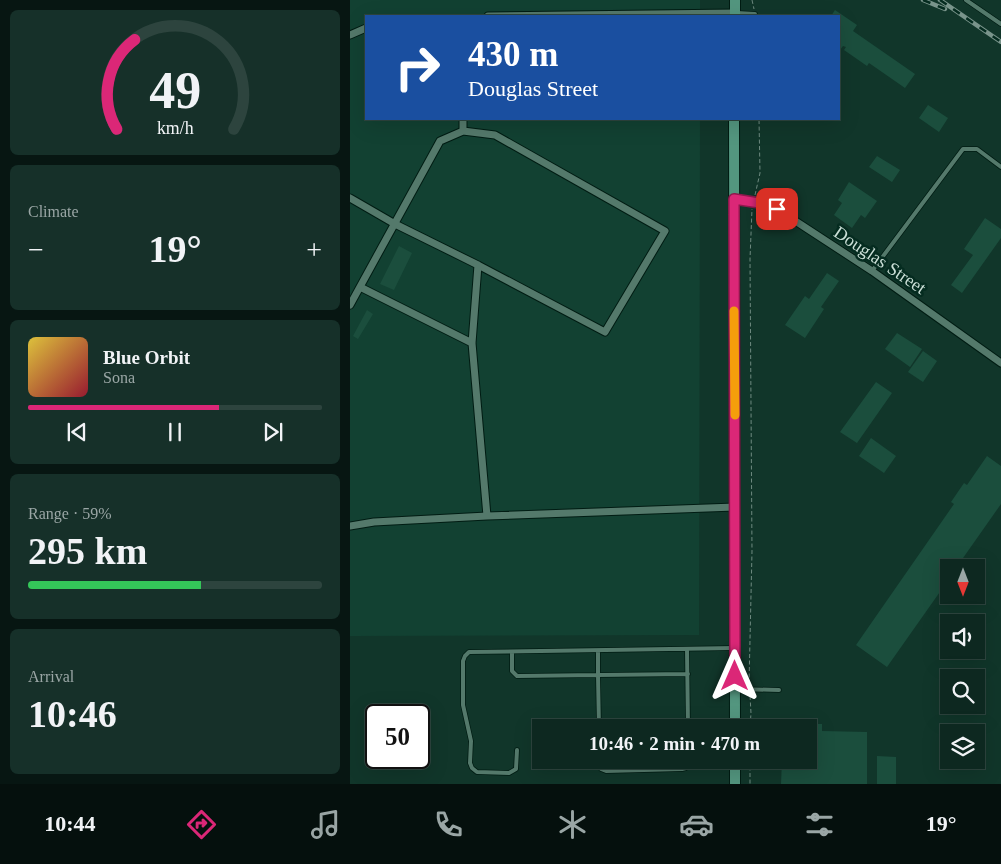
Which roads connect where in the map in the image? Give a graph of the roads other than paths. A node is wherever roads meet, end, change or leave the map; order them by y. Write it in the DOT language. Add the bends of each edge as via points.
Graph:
graph roads {
  1 [pos="735,0"];
  2 [pos="966,0"];
  3 [pos="755,14"];
  4 [pos="735,15"];
  5 [pos="1001,24"];
  6 [pos="365,28"];
  7 [pos="350,35"];
  8 [pos="463,120"];
  9 [pos="734,120"];
  10 [pos="463,131"];
  11 [pos="1001,167"];
  12 [pos="350,198"];
  13 [pos="734,199"];
  14 [pos="395,224"];
  15 [pos="478,265"];
  16 [pos="872,271"];
  17 [pos="360,287"];
  18 [pos="350,305"];
  19 [pos="472,343"];
  20 [pos="1001,363"];
  21 [pos="735,507"];
  22 [pos="487,516"];
  23 [pos="350,526"];
  24 [pos="735,648"];
  25 [pos="687,650"];
  26 [pos="598,651"];
  27 [pos="512,653"];
  28 [pos="688,674"];
  29 [pos="598,675"];
  30 [pos="735,690"];
  31 [pos="779,690"];
  32 [pos="599,719"];
  33 [pos="688,719"];
  34 [pos="735,719"];
  35 [pos="516,750"];
  36 [pos="602,769"];
  37 [pos="682,769"];
  38 [pos="735,769"];
  39 [pos="735,784"];
  1 -- 4 [label="main road"];
  2 -- 5 [label="lane"];
  3 -- 4 [label="lane"];
  6 -- 7 [label="street"];
  8 -- 10 [label="street"];
  9 -- 13 [label="main road"];
  10 -- 14 [label="street" via="440,141"];
  10 -- 15 [label="street" via="495,135 665,231 605,332"];
  11 -- 16 [label="lane" via="977,149 962,149"];
  12 -- 14 [label="street"];
  13 -- 16 [label="street, Douglas Street" via="777,209"];
  13 -- 21 [label="main road"];
  14 -- 15 [label="street"];
  14 -- 17 [label="street"];
  15 -- 19 [label="street"];
  16 -- 20 [label="street, Douglas Street"];
  17 -- 18 [label="street"];
  17 -- 19 [label="street"];
  19 -- 22 [label="street"];
  21 -- 22 [label="street"];
  21 -- 24 [label="main road"];
  22 -- 23 [label="street"];
  24 -- 25 [label="lane"];
  24 -- 30 [label="main road"];
  25 -- 26 [label="lane"];
  25 -- 28 [label="lane"];
  26 -- 27 [label="lane"];
  26 -- 29 [label="lane"];
  27 -- 29 [label="lane" via="512,671 517,676"];
  27 -- 35 [label="lane" via="469,652 465,656 463,705 471,741 472,768 478,772 514,772"];
  28 -- 29 [label="lane"];
  28 -- 33 [label="lane"];
  29 -- 32 [label="lane"];
  30 -- 31 [label="lane"];
  30 -- 34 [label="main road"];
  36 -- 37 [label="lane"];
  38 -- 39 [label="main road"];
}
